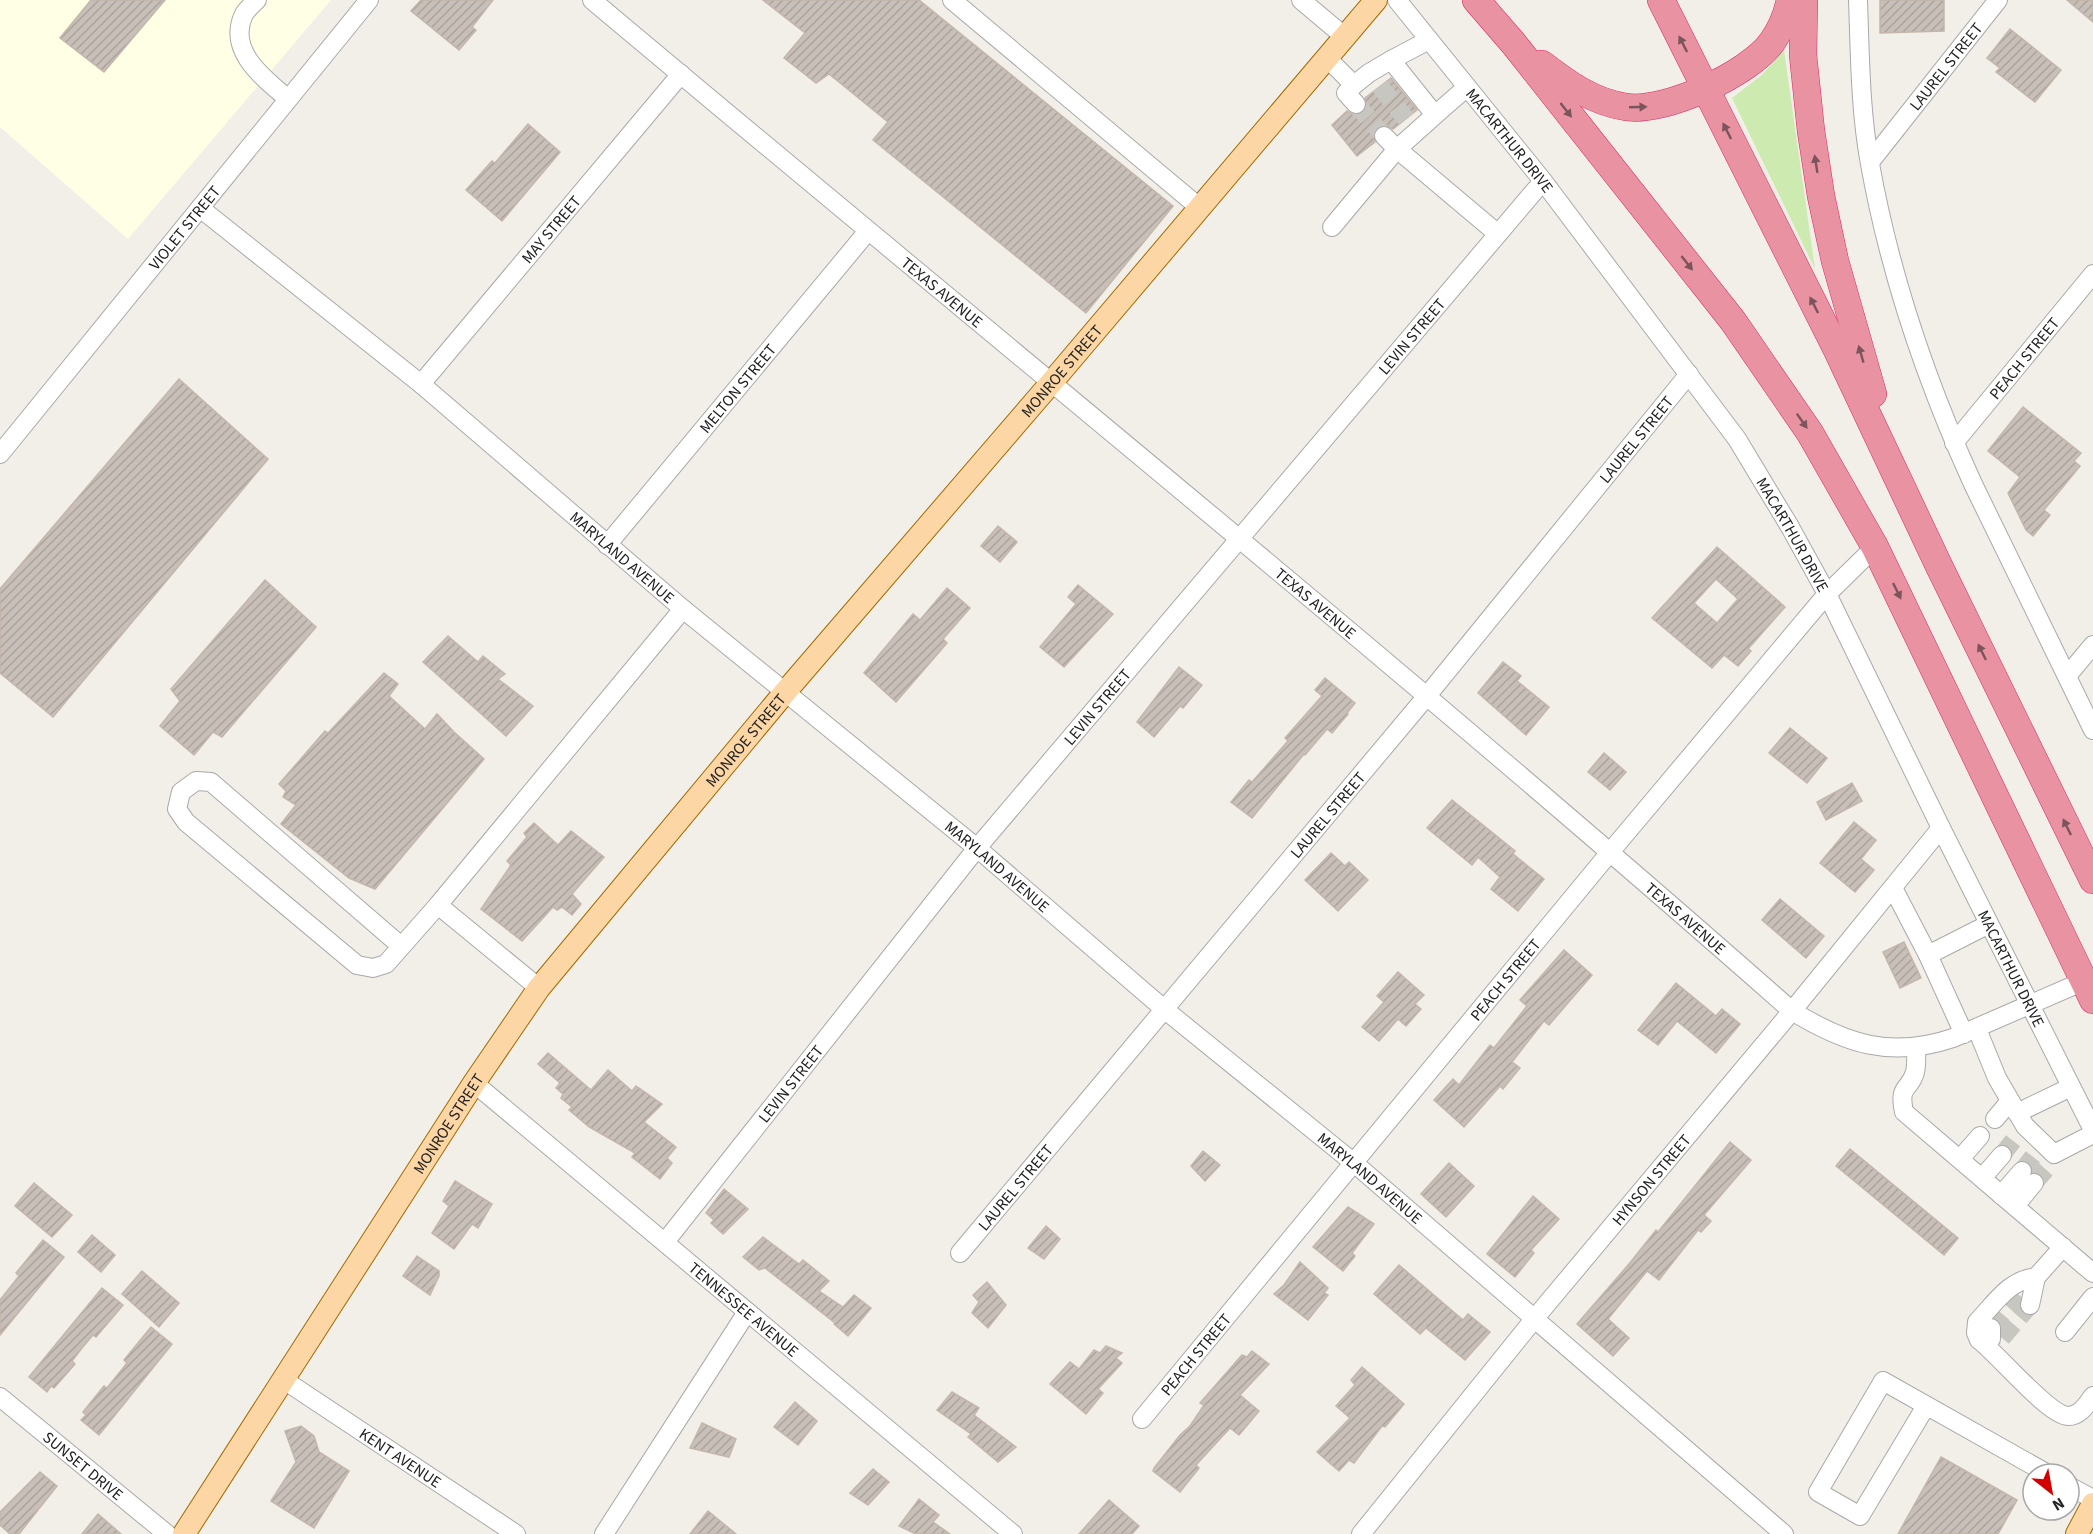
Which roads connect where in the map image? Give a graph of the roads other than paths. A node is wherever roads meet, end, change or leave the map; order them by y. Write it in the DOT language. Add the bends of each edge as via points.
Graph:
graph roads {
  1 [pos="257,0"];
  2 [pos="369,0"];
  3 [pos="592,0"];
  4 [pos="952,0"];
  5 [pos="1301,0"];
  6 [pos="1376,0"];
  7 [pos="1397,0"];
  8 [pos="1476,0"];
  9 [pos="1661,0"];
  10 [pos="1790,0"];
  11 [pos="1804,0"];
  12 [pos="1858,0"];
  13 [pos="1998,0"];
  14 [pos="1345,37"];
  15 [pos="1429,40"];
  16 [pos="1514,44"];
  17 [pos="1327,58"];
  18 [pos="1391,60"];
  19 [pos="681,75"];
  20 [pos="1368,81"];
  21 [pos="1467,87"];
  22 [pos="1706,88"];
  23 [pos="288,99"];
  24 [pos="1356,105"];
  25 [pos="1435,115"];
  26 [pos="1390,142"];
  27 [pos="1870,162"];
  28 [pos="1543,181"];
  29 [pos="200,208"];
  30 [pos="1200,208"];
  31 [pos="1332,227"];
  32 [pos="868,231"];
  33 [pos="1498,234"];
  34 [pos="2093,274"];
  35 [pos="1689,374"];
  36 [pos="1051,383"];
  37 [pos="421,384"];
  38 [pos="1954,443"];
  39 [pos="0,454"];
  40 [pos="1239,538"];
  41 [pos="607,545"];
  42 [pos="1875,547"];
  43 [pos="1940,566"];
  44 [pos="1827,594"];
  45 [pos="683,609"];
  46 [pos="2093,645"];
  47 [pos="2067,676"];
  48 [pos="786,692"];
  49 [pos="1426,697"];
  50 [pos="2093,730"];
  51 [pos="1941,828"];
  52 [pos="977,848"];
  53 [pos="1611,851"];
  54 [pos="2093,880"];
  55 [pos="1893,888"];
  56 [pos="438,905"];
  57 [pos="1989,924"];
  58 [pos="401,946"];
  59 [pos="1928,955"];
  60 [pos="2090,986"];
  61 [pos="539,988"];
  62 [pos="2029,1004"];
  63 [pos="1164,1009"];
  64 [pos="1792,1011"];
  65 [pos="1970,1031"];
  66 [pos="1916,1048"];
  67 [pos="474,1083"];
  68 [pos="2071,1087"];
  69 [pos="1995,1119"];
  70 [pos="2017,1119"];
  71 [pos="2093,1132"];
  72 [pos="1980,1136"];
  73 [pos="2002,1155"];
  74 [pos="1960,1159"];
  75 [pos="1354,1162"];
  76 [pos="2028,1177"];
  77 [pos="1982,1178"];
  78 [pos="2008,1200"];
  79 [pos="665,1242"];
  80 [pos="2063,1247"];
  81 [pos="960,1253"];
  82 [pos="2093,1273"];
  83 [pos="2036,1277"];
  84 [pos="2093,1298"];
  85 [pos="2025,1300"];
  86 [pos="747,1312"];
  87 [pos="1535,1318"];
  88 [pos="2066,1332"];
  89 [pos="284,1380"];
  90 [pos="2093,1396"];
  91 [pos="0,1397"];
  92 [pos="1926,1406"];
  93 [pos="1142,1419"];
  94 [pos="2026,1462"];
  95 [pos="2093,1504"];
  96 [pos="613,1530"];
  97 [pos="166,1534"];
  98 [pos="184,1534"];
  99 [pos="516,1534"];
  100 [pos="1013,1534"];
  101 [pos="1361,1534"];
  102 [pos="1784,1534"];
  103 [pos="2077,1534"];
  1 -- 23 [label="street" via="244,14 241,45 250,64"];
  2 -- 23 [label="street, VIOLET STREET"];
  3 -- 19 [label="street, TEXAS AVENUE"];
  4 -- 30 [label="street"];
  5 -- 14 [label="street"];
  6 -- 14 [label="main road, MONROE STREET"];
  7 -- 15 [label="street, MACARTHUR DRIVE"];
  8 -- 16 [label="highway"];
  22 -- 9 [label="highway, one-way"];
  10 -- 22 [label="highway" via="1772,42 1751,61"];
  43 -- 11 [label="highway, one-way" via="1869,386 1835,261 1811,131 1803,55"];
  12 -- 27 [label="street"];
  13 -- 27 [label="street, LAUREL STREET"];
  14 -- 17 [label="main road, MONROE STREET"];
  15 -- 18 [label="street"];
  15 -- 21 [label="street, MACARTHUR DRIVE"];
  16 -- 22 [label="highway, one-way" via="1579,91 1628,108 1674,102"];
  16 -- 42 [label="highway, one-way" via="1733,321 1810,433"];
  17 -- 20 [label="street"];
  17 -- 30 [label="main road, MONROE STREET"];
  18 -- 20 [label="street"];
  18 -- 25 [label="street"];
  19 -- 32 [label="street, TEXAS AVENUE"];
  19 -- 37 [label="street, MAY STREET"];
  20 -- 24 [label="street" via="1346,93"];
  21 -- 25 [label="street"];
  21 -- 28 [label="street, MACARTHUR DRIVE"];
  43 -- 22 [label="highway, one-way"];
  23 -- 29 [label="street, VIOLET STREET"];
  25 -- 26 [label="street" via="1411,125"];
  26 -- 31 [label="street"];
  26 -- 33 [label="street"];
  27 -- 38 [label="street" via="1894,271"];
  28 -- 33 [label="street, LEVIN STREET"];
  28 -- 35 [label="street, MACARTHUR DRIVE"];
  29 -- 37 [label="street, MARYLAND AVENUE"];
  29 -- 39 [label="street, VIOLET STREET"];
  30 -- 36 [label="main road, MONROE STREET"];
  32 -- 36 [label="street, TEXAS AVENUE"];
  32 -- 41 [label="street, MELTON STREET"];
  33 -- 40 [label="street, LEVIN STREET"];
  34 -- 38 [label="street, PEACH STREET"];
  35 -- 44 [label="street, MACARTHUR DRIVE" via="1737,439"];
  35 -- 49 [label="street, LAUREL STREET"];
  36 -- 40 [label="street, TEXAS AVENUE"];
  36 -- 48 [label="main road, MONROE STREET"];
  37 -- 41 [label="street, MARYLAND AVENUE"];
  38 -- 47 [label="street"];
  40 -- 49 [label="street, TEXAS AVENUE"];
  40 -- 52 [label="street, LEVIN STREET"];
  41 -- 45 [label="street, MARYLAND AVENUE"];
  42 -- 44 [label="street, PEACH STREET"];
  42 -- 60 [label="highway, one-way"];
  54 -- 43 [label="highway, one-way"];
  44 -- 51 [label="street, MACARTHUR DRIVE"];
  44 -- 53 [label="street, PEACH STREET"];
  45 -- 48 [label="street, MARYLAND AVENUE"];
  45 -- 56 [label="street"];
  46 -- 47 [label="street"];
  47 -- 50 [label="street"];
  48 -- 52 [label="street, MARYLAND AVENUE"];
  48 -- 61 [label="main road, MONROE STREET"];
  49 -- 53 [label="street, TEXAS AVENUE"];
  49 -- 63 [label="street, LAUREL STREET"];
  51 -- 55 [label="street, HYNSON STREET"];
  51 -- 57 [label="street, MACARTHUR DRIVE"];
  52 -- 63 [label="street, MARYLAND AVENUE"];
  52 -- 79 [label="street, LEVIN STREET"];
  53 -- 64 [label="street, TEXAS AVENUE"];
  53 -- 75 [label="street, PEACH STREET"];
  55 -- 59 [label="street"];
  55 -- 64 [label="street, HYNSON STREET"];
  56 -- 58 [label="street"];
  56 -- 61 [label="street"];
  57 -- 59 [label="street"];
  57 -- 62 [label="street, MACARTHUR DRIVE"];
  58 -- 58 [label="street" via="386,964 373,968 357,965 186,822 177,809 181,792 196,781 211,782"];
  59 -- 65 [label="street"];
  60 -- 62 [label="street, TEXAS AVENUE"];
  61 -- 67 [label="main road, MONROE STREET"];
  62 -- 65 [label="street, TEXAS AVENUE"];
  62 -- 68 [label="street, MACARTHUR DRIVE"];
  63 -- 75 [label="street, MARYLAND AVENUE"];
  63 -- 81 [label="street, LAUREL STREET"];
  64 -- 66 [label="street, TEXAS AVENUE" via="1858,1044"];
  64 -- 87 [label="street, HYNSON STREET"];
  65 -- 66 [label="street, TEXAS AVENUE"];
  65 -- 70 [label="street"];
  66 -- 74 [label="street" via="1915,1074 1901,1099 1905,1112"];
  67 -- 79 [label="street, TENNESSEE AVENUE"];
  67 -- 89 [label="main road, MONROE STREET"];
  68 -- 70 [label="street"];
  68 -- 71 [label="street, MACARTHUR DRIVE"];
  69 -- 70 [label="street"];
  70 -- 71 [label="street" via="2046,1155"];
  72 -- 74 [label="street"];
  73 -- 77 [label="street"];
  74 -- 77 [label="street"];
  75 -- 87 [label="street, MARYLAND AVENUE"];
  75 -- 93 [label="street, PEACH STREET"];
  76 -- 78 [label="street"];
  77 -- 78 [label="street"];
  78 -- 80 [label="street"];
  79 -- 86 [label="street, TENNESSEE AVENUE"];
  80 -- 82 [label="street"];
  80 -- 83 [label="street"];
  83 -- 85 [label="street"];
  83 -- 90 [label="street" via="2013,1284 1977,1322 1979,1340 1992,1337 2025,1384 2059,1414 2070,1416 2080,1412"];
  84 -- 88 [label="street"];
  86 -- 96 [label="street"];
  86 -- 100 [label="street, TENNESSEE AVENUE"];
  87 -- 101 [label="street, HYNSON STREET"];
  87 -- 102 [label="street, MARYLAND AVENUE"];
  89 -- 98 [label="main road, MONROE STREET"];
  89 -- 99 [label="street, KENT AVENUE"];
  91 -- 97 [label="street, SUNSET DRIVE"];
  92 -- 92 [label="street" via="1883,1381 1818,1492 1860,1516"];
  92 -- 94 [label="street"];
  95 -- 103 [label="main road"];
}
